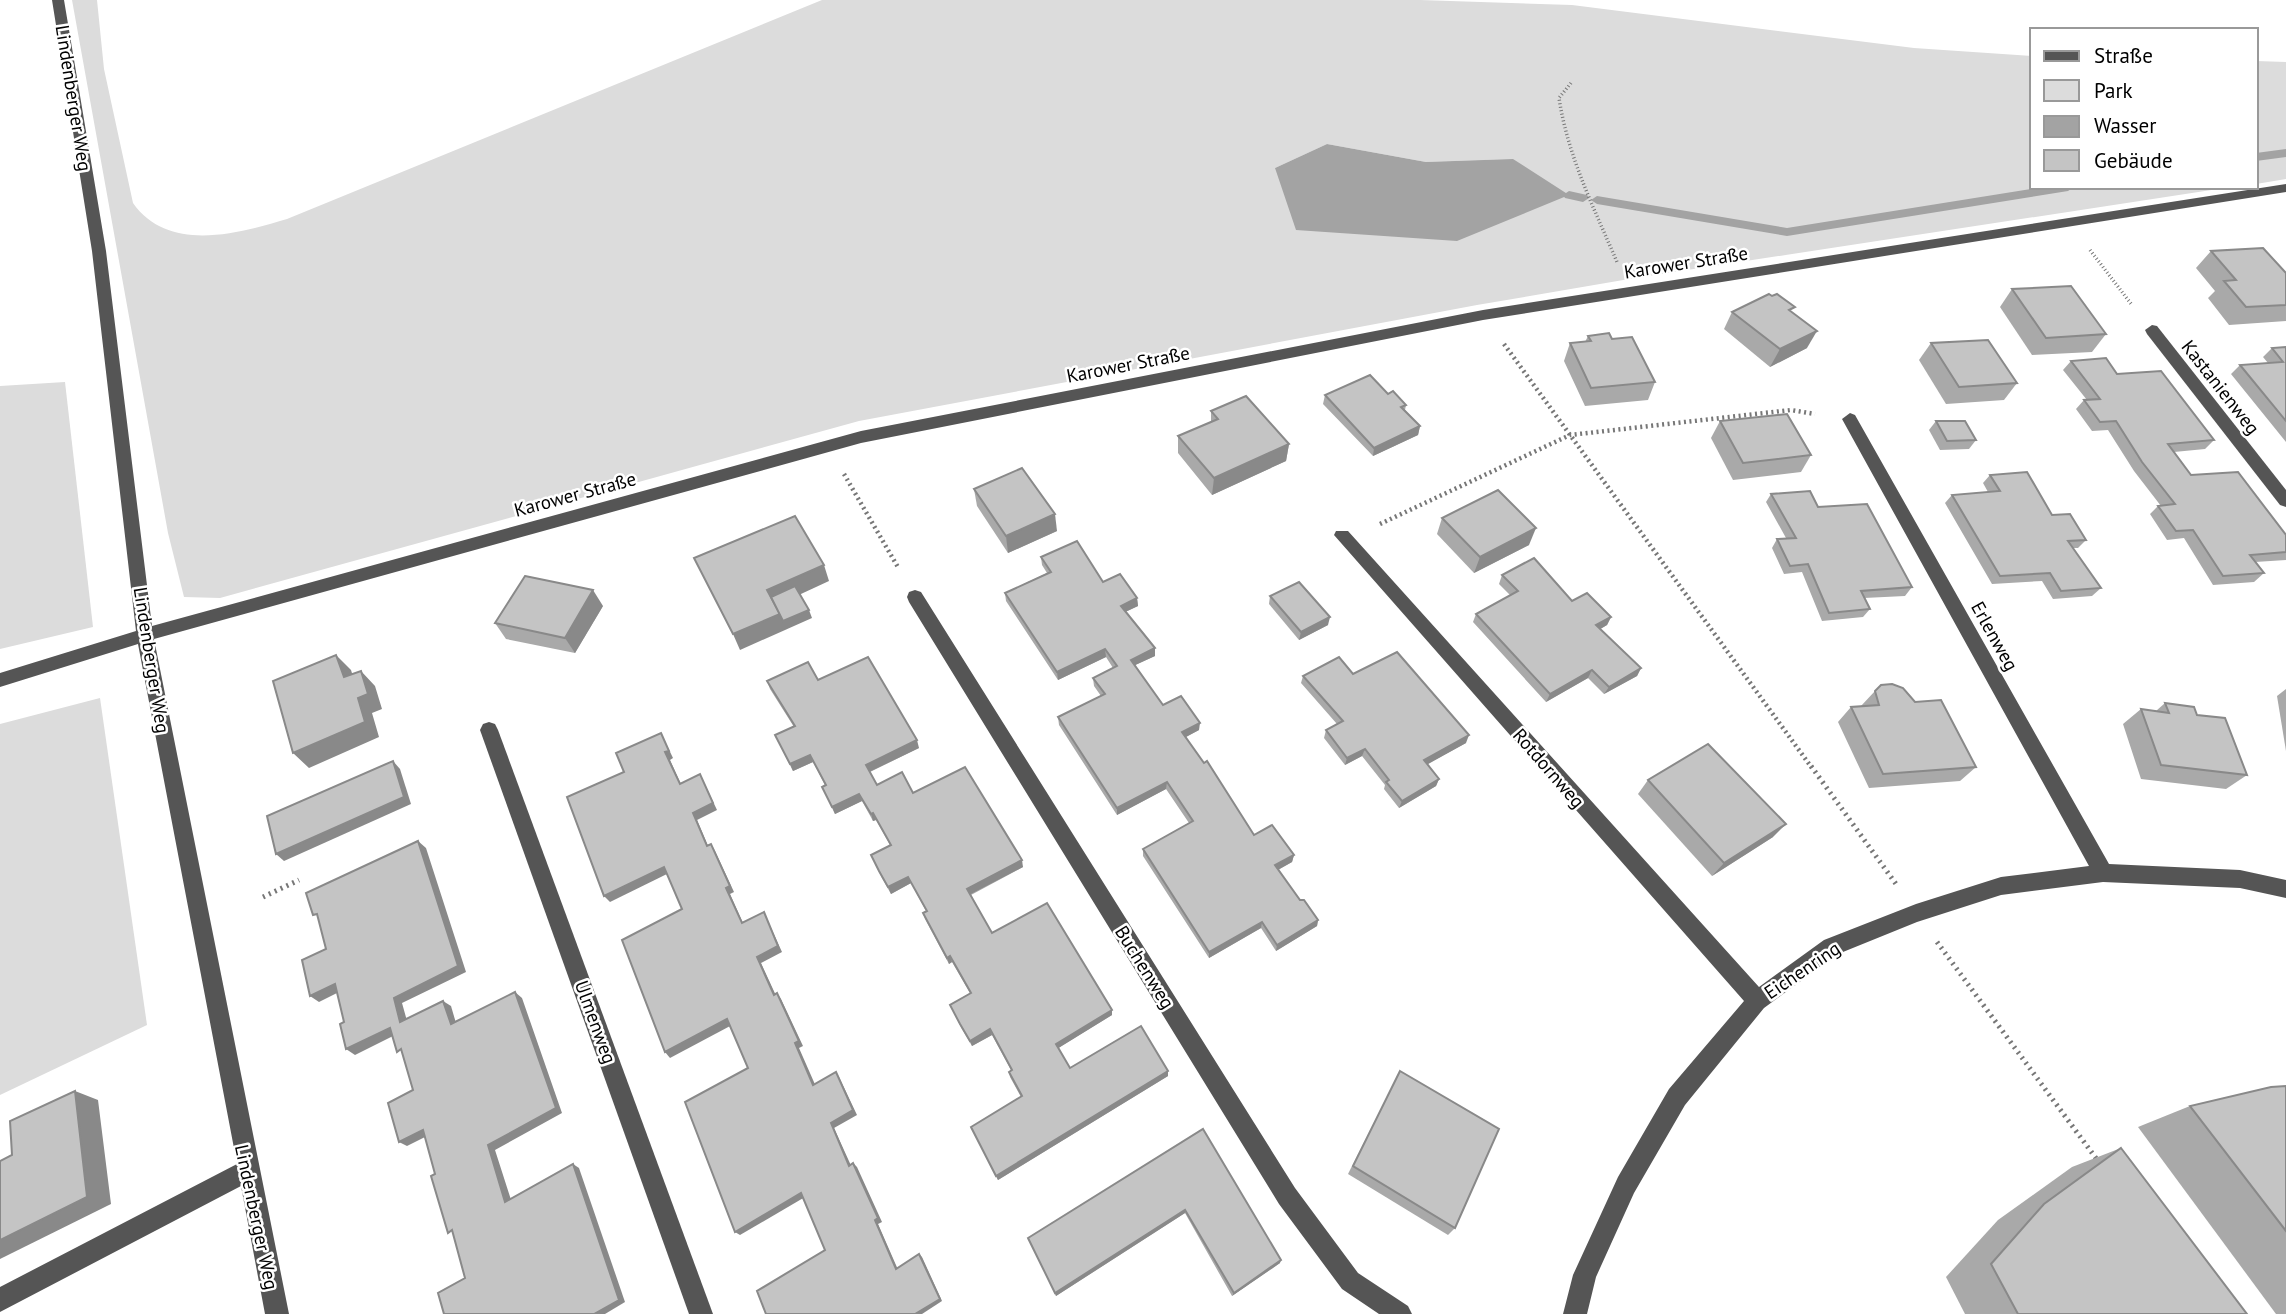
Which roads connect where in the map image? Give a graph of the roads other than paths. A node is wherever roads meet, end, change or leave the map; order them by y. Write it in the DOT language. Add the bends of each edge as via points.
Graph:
graph roads {
  1 [pos="58,0"];
  2 [pos="2286,188"];
  3 [pos="2152,330"];
  4 [pos="1850,419"];
  5 [pos="2286,501"];
  6 [pos="1342,535"];
  7 [pos="915,597"];
  8 [pos="145,637"];
  9 [pos="0,680"];
  10 [pos="489,730"];
  11 [pos="2103,873"];
  12 [pos="2286,889"];
  13 [pos="1757,1001"];
  14 [pos="247,1171"];
  15 [pos="0,1300"];
  16 [pos="277,1314"];
  17 [pos="701,1314"];
  18 [pos="1400,1314"];
  19 [pos="1575,1314"];
  1 -- 8 [label="street, Lindenberger Weg" via="99,251"];
  2 -- 8 [label="street, Karower Straße" via="1483,315 874,435"];
  3 -- 5 [label="street, Kastanienweg"];
  4 -- 11 [label="street, Erlenweg"];
  6 -- 13 [label="street, Rotdornweg"];
  7 -- 18 [label="street, Buchenweg" via="1287,1196 1350,1281"];
  8 -- 9 [label="street, Karower Straße"];
  8 -- 14 [label="street, Lindenberger Weg"];
  10 -- 17 [label="street, Ulmenweg"];
  11 -- 12 [label="street, Eichenring" via="2240,879"];
  11 -- 13 [label="street, Eichenring" via="2001,886 1916,913 1831,947"];
  13 -- 19 [label="street, Eichenring" via="1664,1119 1626,1185 1586,1275"];
  14 -- 15 [label="street"];
  14 -- 16 [label="street, Lindenberger Weg"];
}
